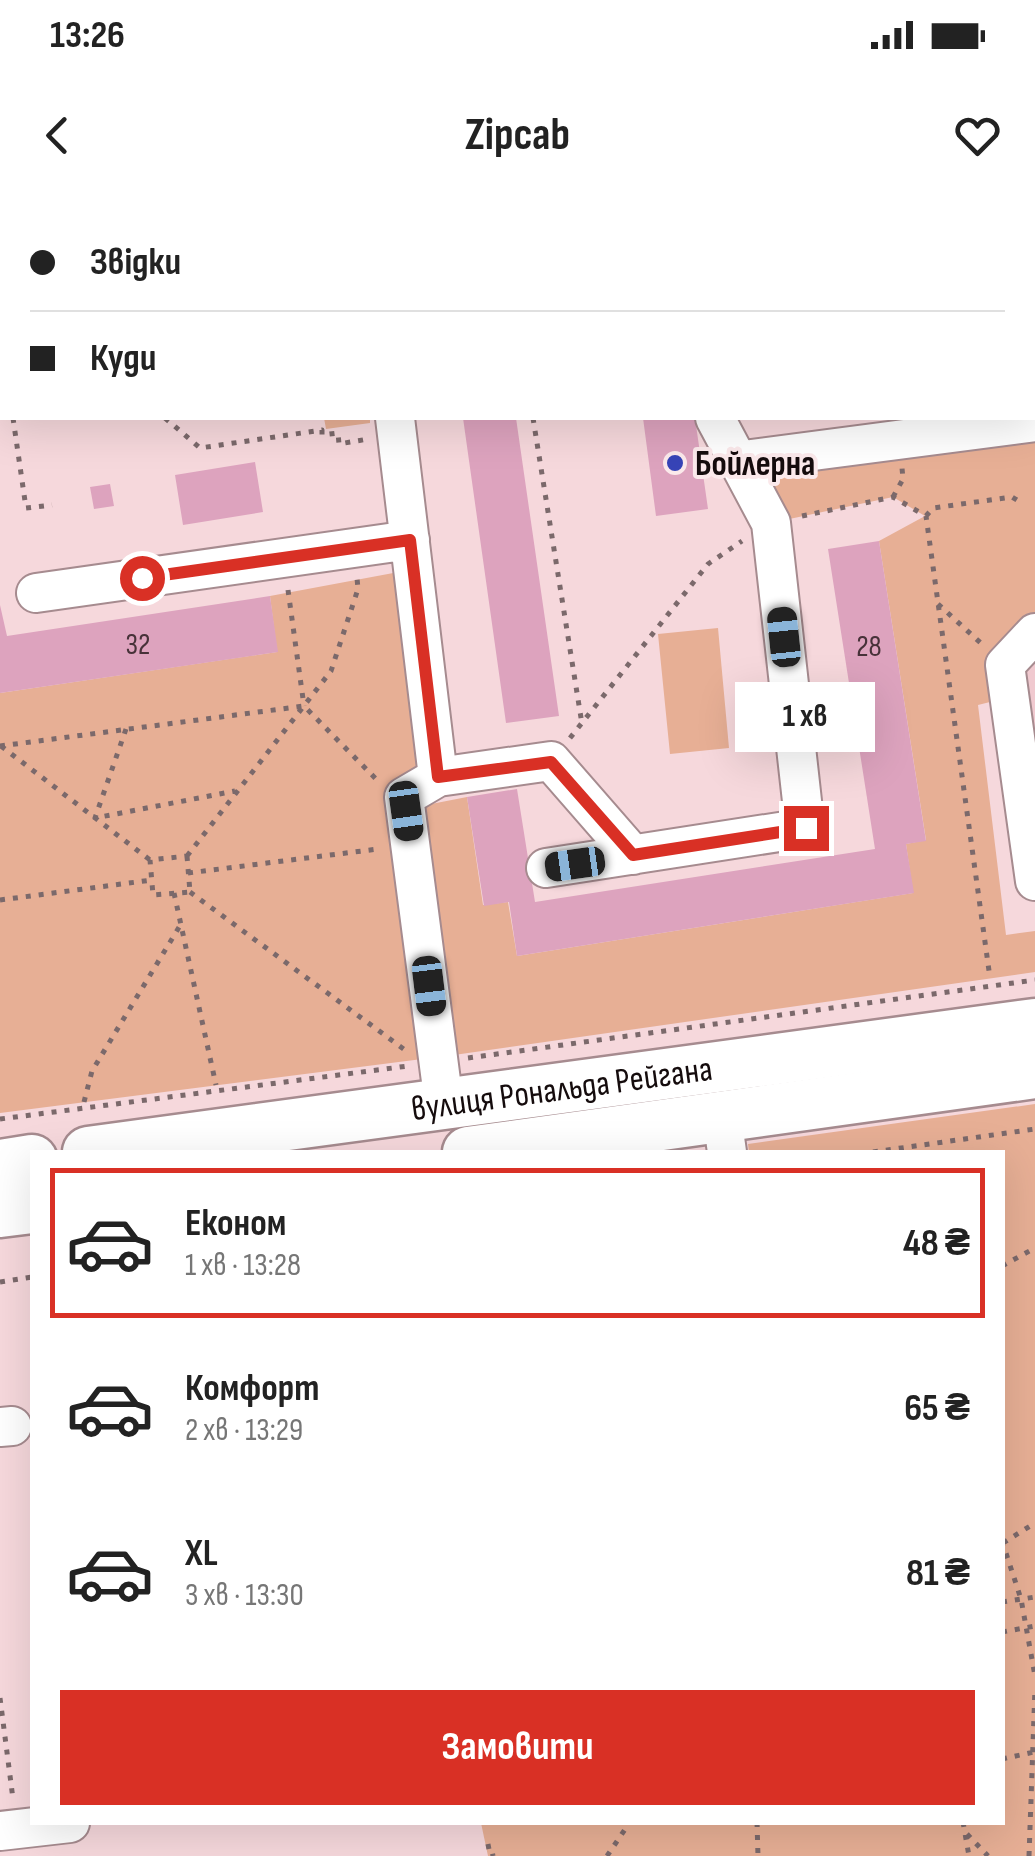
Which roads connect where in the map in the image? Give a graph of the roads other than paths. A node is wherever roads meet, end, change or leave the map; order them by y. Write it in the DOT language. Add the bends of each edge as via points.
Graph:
graph roads {
  1 [pos="716,420"];
  2 [pos="1035,422"];
  3 [pos="386,428"];
  4 [pos="736,462"];
  5 [pos="410,540"];
  6 [pos="36,594"];
  7 [pos="1035,633"];
  8 [pos="438,777"];
  9 [pos="633,855"];
  10 [pos="546,868"];
  11 [pos="1035,881"];
  12 [pos="1035,1024"];
  13 [pos="1035,1073"];
  14 [pos="433,1075"];
  15 [pos="725,1135"];
  16 [pos="97,1150"];
  17 [pos="498,1150"];
  18 [pos="30,1160"];
  19 [pos="0,1164"];
  20 [pos="30,1208"];
  21 [pos="0,1212"];
  22 [pos="53,1825"];
  23 [pos="9,1830"];
  1 -- 4 [label="lane"];
  2 -- 4 [label="lane"];
  3 -- 5 [label="lane"];
  4 -- 9 [label="lane" via="771,523 806,828"];
  5 -- 6 [label="lane"];
  5 -- 8 [label="lane"];
  7 -- 11 [label="lane" via="1005,665"];
  8 -- 9 [label="lane" via="551,762"];
  8 -- 14 [label="lane" via="404,796"];
  9 -- 10 [label="lane"];
  12 -- 14 [label="main road, вулиця Рональда Рейгана"];
  13 -- 15 [label="main road, вулиця Рональда Рейгана"];
  14 -- 16 [label="main road, вулиця Рональда Рейгана"];
  15 -- 17 [label="main road, вулиця Рональда Рейгана"];
  18 -- 19 [label="main road"];
  20 -- 21 [label="main road"];
  22 -- 23 [label="lane"];
}
